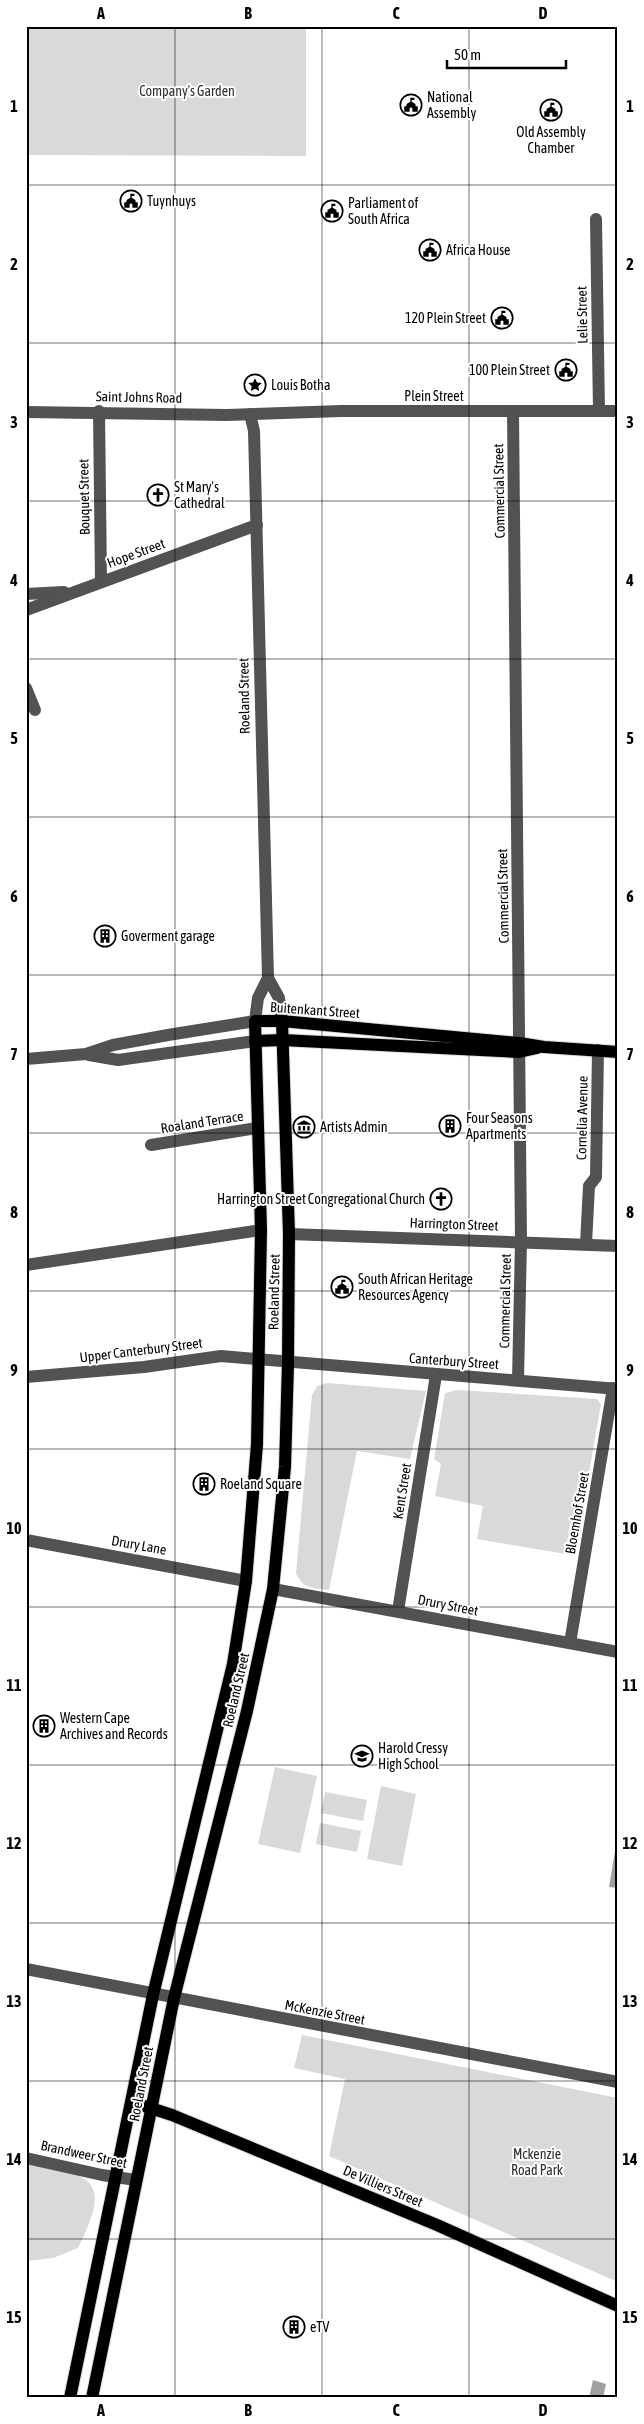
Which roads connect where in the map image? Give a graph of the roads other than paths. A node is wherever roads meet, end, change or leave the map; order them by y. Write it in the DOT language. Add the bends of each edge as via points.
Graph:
graph roads {
  1 [pos="596,219"];
  2 [pos="99,411"];
  3 [pos="598,411"];
  4 [pos="618,411"];
  5 [pos="26,412"];
  6 [pos="513,412"];
  7 [pos="250,414"];
  8 [pos="257,525"];
  9 [pos="101,582"];
  10 [pos="77,590"];
  11 [pos="26,594"];
  12 [pos="26,610"];
  13 [pos="26,688"];
  14 [pos="35,710"];
  15 [pos="268,978"];
  16 [pos="282,1021"];
  17 [pos="256,1022"];
  18 [pos="282,1040"];
  19 [pos="255,1041"];
  20 [pos="519,1047"];
  21 [pos="598,1050"];
  22 [pos="618,1052"];
  23 [pos="86,1054"];
  24 [pos="26,1059"];
  25 [pos="257,1128"];
  26 [pos="151,1145"];
  27 [pos="261,1230"];
  28 [pos="289,1234"];
  29 [pos="521,1241"];
  30 [pos="586,1244"];
  31 [pos="618,1246"];
  32 [pos="26,1265"];
  33 [pos="258,1360"];
  34 [pos="288,1363"];
  35 [pos="436,1375"];
  36 [pos="26,1377"];
  37 [pos="518,1380"];
  38 [pos="615,1389"];
  39 [pos="26,1540"];
  40 [pos="246,1581"];
  41 [pos="274,1589"];
  42 [pos="398,1611"];
  43 [pos="570,1643"];
  44 [pos="618,1652"];
  45 [pos="26,1969"];
  46 [pos="153,1995"];
  47 [pos="174,1998"];
  48 [pos="618,2082"];
  49 [pos="132,2102"];
  50 [pos="152,2108"];
  51 [pos="26,2158"];
  52 [pos="116,2176"];
  53 [pos="136,2180"];
  54 [pos="618,2306"];
  55 [pos="70,2398"];
  56 [pos="92,2398"];
  1 -- 3 [label="street, Lelie Street"];
  2 -- 5 [label="street, Saint Johns Road"];
  2 -- 7 [label="street, Saint Johns Road"];
  2 -- 9 [label="street, Bouquet Street"];
  3 -- 4 [label="street, Plein Street"];
  3 -- 6 [label="street, Plein Street"];
  6 -- 7 [label="street, Plein Street"];
  6 -- 20 [label="street, Commercial Street"];
  7 -- 8 [label="street, Roeland Street" via="254,431"];
  8 -- 9 [label="street, Hope Street"];
  8 -- 15 [label="street, Roeland Street"];
  9 -- 10 [label="street, Hope Street"];
  10 -- 11 [label="street"];
  10 -- 12 [label="street, Hope Street"];
  13 -- 14 [label="street"];
  15 -- 16 [label="street, Roeland Street" via="279,998"];
  15 -- 17 [label="street, Roeland Street" via="258,998"];
  16 -- 17 [label="main road, Buitenkant Street"];
  16 -- 18 [label="main road, Roeland Street"];
  16 -- 20 [label="main road, Buitenkant Street"];
  17 -- 19 [label="main road, Roeland Street"];
  17 -- 23 [label="street, Buitenkant Street" via="113,1045"];
  18 -- 19 [label="main road, Buitenkant Street"];
  18 -- 20 [label="main road, Buitenkant Street"];
  18 -- 28 [label="main road, Roeland Street"];
  19 -- 23 [label="street, Buitenkant Street" via="118,1060"];
  19 -- 25 [label="main road, Roeland Street"];
  20 -- 21 [label="main road, Buitenkant Street"];
  20 -- 29 [label="street, Commercial Street"];
  21 -- 22 [label="main road, Buitenkant Street"];
  21 -- 30 [label="street, Cornelia Avenue" via="596,1177 589,1186"];
  23 -- 24 [label="street, Buitenkant Street"];
  25 -- 26 [label="street, Roaland Terrace"];
  25 -- 27 [label="main road, Roeland Street"];
  27 -- 32 [label="street"];
  27 -- 33 [label="main road, Roeland Street"];
  28 -- 29 [label="street, Harrington Street"];
  28 -- 34 [label="main road, Roeland Street"];
  29 -- 30 [label="street, Harrington Street"];
  29 -- 37 [label="street, Commercial Street"];
  30 -- 31 [label="street, Harrington Street"];
  33 -- 34 [label="street, Upper Canterbury Street"];
  33 -- 36 [label="street, Upper Canterbury Street" via="222,1356 144,1367"];
  33 -- 40 [label="main road, Roeland Street" via="257,1444"];
  34 -- 35 [label="street, Canterbury Street"];
  34 -- 41 [label="main road, Roeland Street" via="285,1467"];
  35 -- 37 [label="street, Canterbury Street"];
  35 -- 42 [label="street, Kent Street"];
  37 -- 38 [label="street, Canterbury Street"];
  38 -- 43 [label="street, Bloemhof Street"];
  39 -- 40 [label="street, Drury Lane"];
  40 -- 46 [label="main road, Roeland Street" via="231,1673"];
  41 -- 42 [label="street, Drury Street"];
  41 -- 47 [label="main road, Roeland Street" via="247,1711"];
  42 -- 43 [label="street, Drury Street"];
  43 -- 44 [label="street, Drury Street"];
  45 -- 46 [label="street, McKenzie Street"];
  46 -- 47 [label="street, McKenzie Street"];
  46 -- 49 [label="main road, Roeland Street"];
  47 -- 48 [label="street, McKenzie Street"];
  47 -- 50 [label="main road, Roeland Street"];
  49 -- 50 [label="main road, De Villiers Street"];
  49 -- 52 [label="main road, Roeland Street"];
  50 -- 53 [label="main road, Roeland Street"];
  50 -- 54 [label="main road, De Villiers Street" via="437,2225"];
  51 -- 52 [label="street, Brandweer Street"];
  52 -- 53 [label="street, Brandweer Street"];
  52 -- 55 [label="main road, Roeland Street"];
  53 -- 56 [label="main road, Roeland Street"];
}
